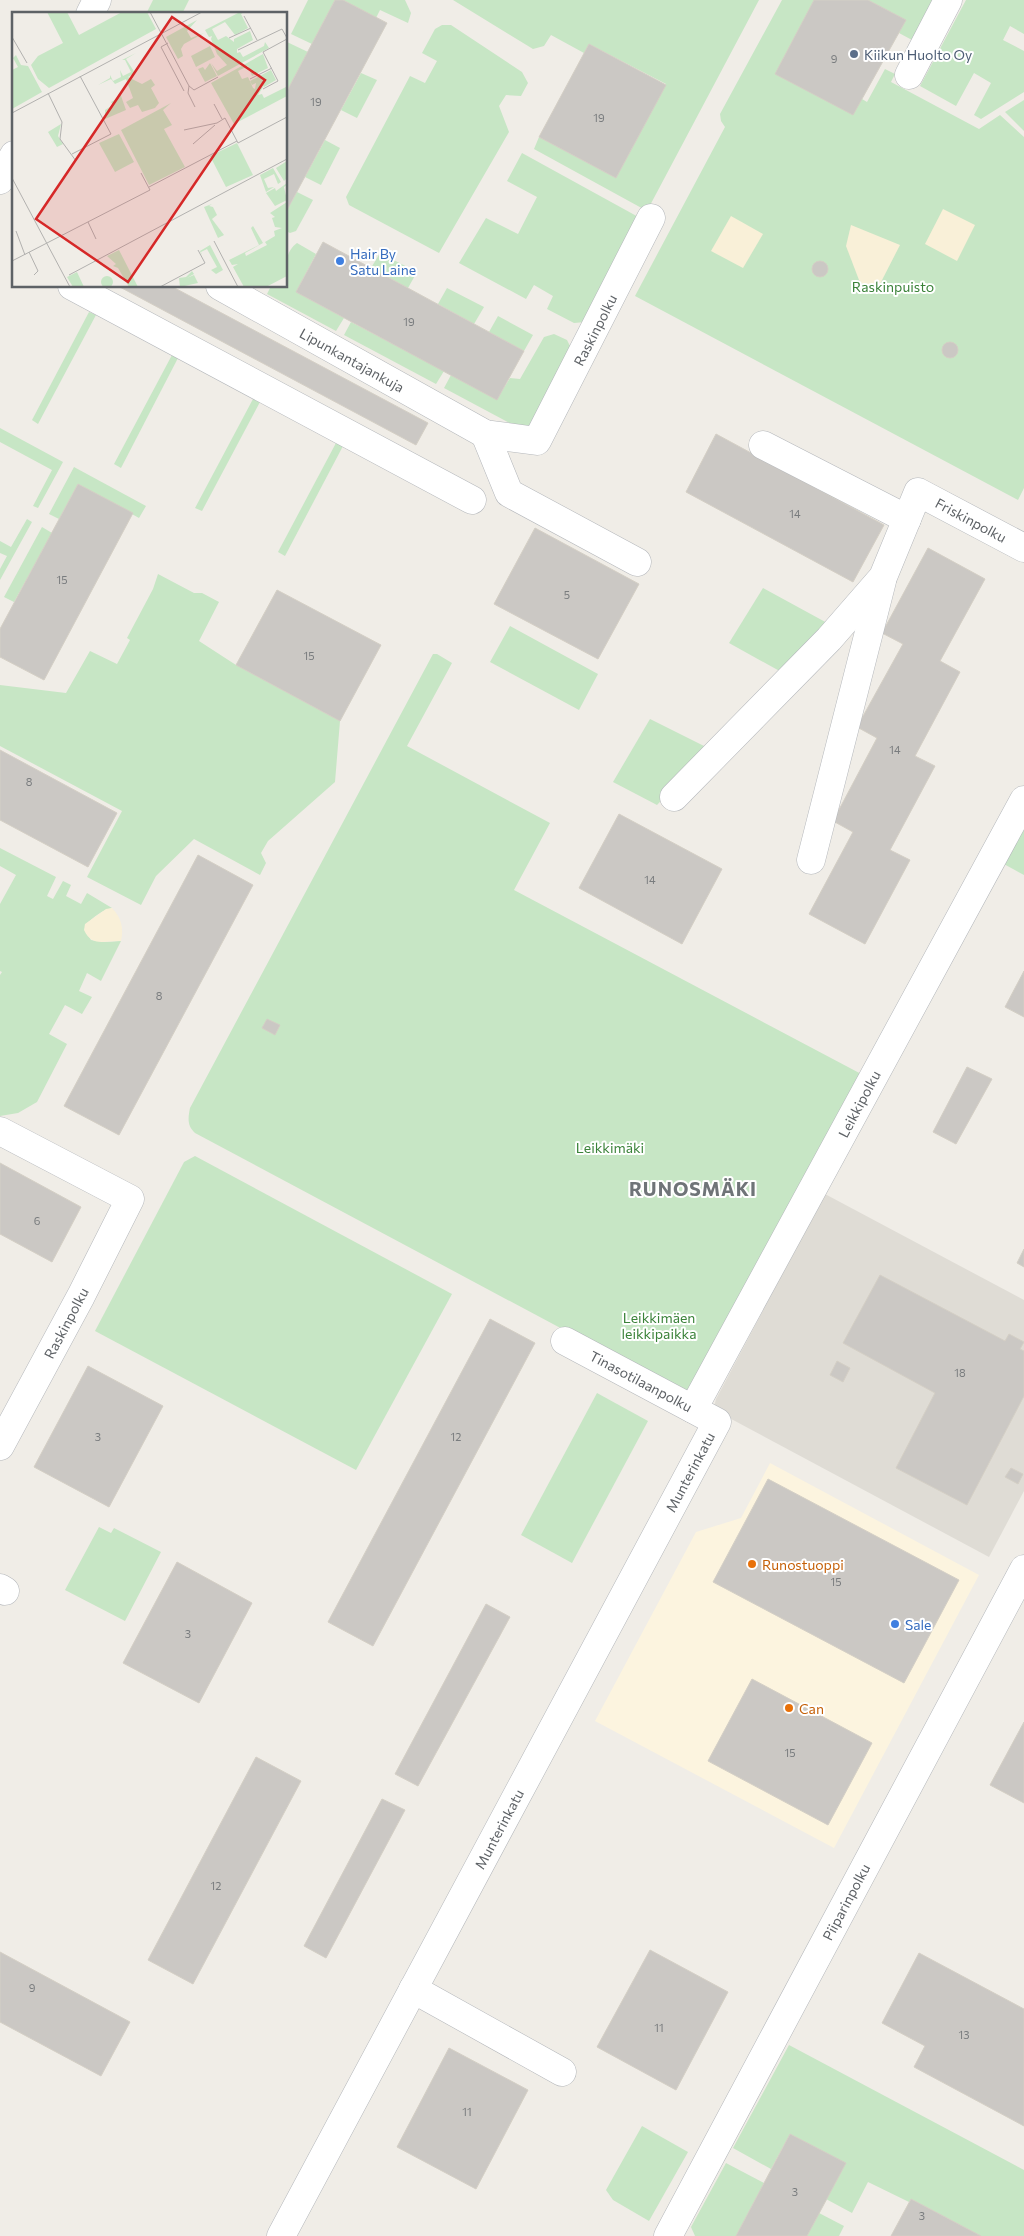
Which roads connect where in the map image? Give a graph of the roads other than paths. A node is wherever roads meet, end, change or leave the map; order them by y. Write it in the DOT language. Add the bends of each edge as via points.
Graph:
graph roads {
  1 [pos="97,0"];
  2 [pos="948,0"];
  3 [pos="91,12"];
  4 [pos="909,75"];
  5 [pos="651,218"];
  6 [pos="76,288"];
  7 [pos="224,288"];
  8 [pos="485,434"];
  9 [pos="763,445"];
  10 [pos="472,500"];
  11 [pos="907,519"];
  12 [pos="1024,548"];
  13 [pos="637,562"];
  14 [pos="883,577"];
  15 [pos="674,798"];
  16 [pos="1024,800"];
  17 [pos="811,860"];
  18 [pos="0,1131"];
  19 [pos="564,1341"];
  20 [pos="693,1409"];
  21 [pos="717,1422"];
  22 [pos="0,1446"];
  23 [pos="1024,1569"];
  24 [pos="413,1989"];
  25 [pos="562,2072"];
  26 [pos="281,2236"];
  27 [pos="668,2236"];
  1 -- 3 [label="street"];
  2 -- 4 [label="street"];
  5 -- 8 [label="street, Raskinpolku" via="536,441"];
  6 -- 10 [label="street"];
  7 -- 8 [label="street, Lipunkantajankuja"];
  8 -- 13 [label="street" via="509,494"];
  9 -- 11 [label="street"];
  11 -- 12 [label="street, Friskinpolku" via="918,492"];
  11 -- 14 [label="street"];
  14 -- 15 [label="street" via="829,639"];
  14 -- 17 [label="street"];
  16 -- 20 [label="street, Leikkipolku"];
  18 -- 22 [label="street, Raskinpolku" via="130,1199"];
  19 -- 20 [label="street, Tinasotilaanpolku"];
  20 -- 21 [label="street, Tinasotilaanpolku"];
  21 -- 24 [label="street, Munterinkatu"];
  23 -- 27 [label="street, Piiparinpolku"];
  24 -- 25 [label="street"];
  24 -- 26 [label="street, Munterinkatu"];
}
